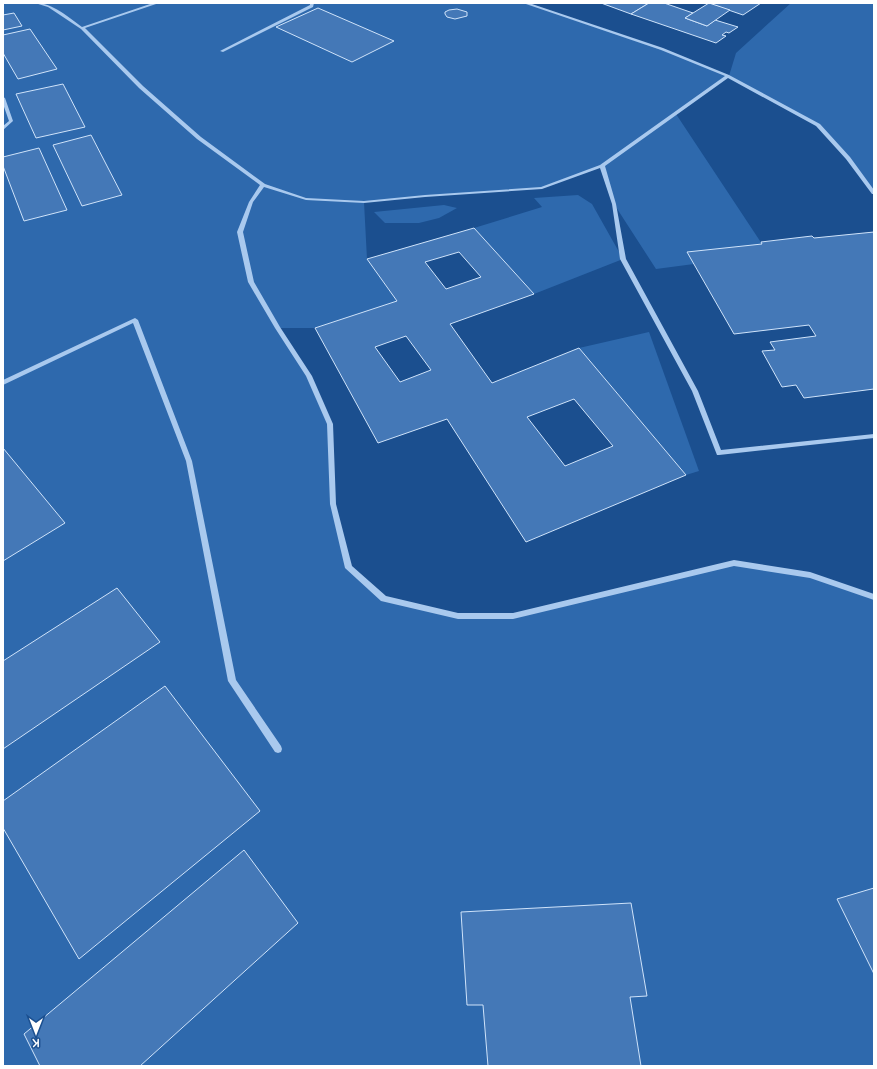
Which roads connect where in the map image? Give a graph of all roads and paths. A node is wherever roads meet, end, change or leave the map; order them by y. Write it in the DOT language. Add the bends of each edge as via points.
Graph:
graph roads {
  1 [pos="37,3"];
  2 [pos="158,3"];
  3 [pos="312,3"];
  4 [pos="525,3"];
  5 [pos="82,28"];
  6 [pos="222,51"];
  7 [pos="728,76"];
  8 [pos="3,98"];
  9 [pos="3,129"];
  10 [pos="602,166"];
  11 [pos="263,185"];
  12 [pos="874,194"];
  13 [pos="3,383"];
  14 [pos="874,436"];
  15 [pos="874,597"];
  16 [pos="278,749"];
  1 -- 5 [label="lane" via="49,6"];
  2 -- 5 [label="lane"];
  3 -- 6 [label="lane" via="312,6"];
  4 -- 7 [label="lane" via="662,49"];
  5 -- 11 [label="lane" via="141,87 199,138"];
  7 -- 10 [label="lane"];
  7 -- 12 [label="lane" via="818,125 848,158"];
  8 -- 9 [label="lane" via="11,121"];
  10 -- 11 [label="lane" via="542,188 364,202 306,199"];
  10 -- 14 [label="lane" via="614,204 623,259 695,391 719,453"];
  11 -- 15 [label="lane" via="251,202 240,232 252,282 309,376 330,424 333,504 349,568 384,599 458,616 513,616 734,563 810,575"];
  13 -- 16 [label="lane" via="135,320 189,461 232,681"];
}
